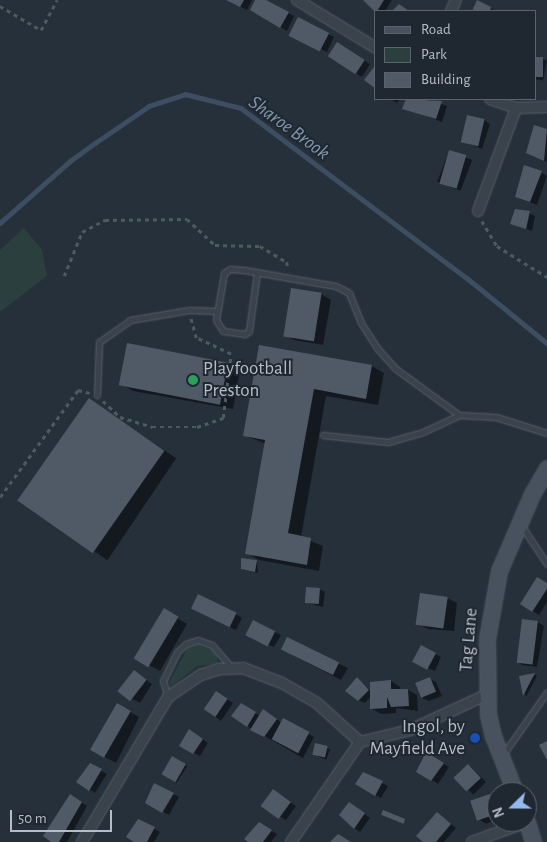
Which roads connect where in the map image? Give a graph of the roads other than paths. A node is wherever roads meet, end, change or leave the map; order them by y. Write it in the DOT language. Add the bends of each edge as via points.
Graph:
graph roads {
  1 [pos="297,0"];
  2 [pos="374,47"];
  3 [pos="493,100"];
  4 [pos="547,107"];
  5 [pos="516,108"];
  6 [pos="478,211"];
  7 [pos="257,273"];
  8 [pos="218,311"];
  9 [pos="97,395"];
  10 [pos="460,415"];
  11 [pos="547,433"];
  12 [pos="323,435"];
  13 [pos="547,468"];
  14 [pos="519,521"];
  15 [pos="547,564"];
  16 [pos="231,667"];
  17 [pos="547,692"];
  18 [pos="486,695"];
  19 [pos="168,697"];
  20 [pos="360,742"];
  21 [pos="501,758"];
  22 [pos="511,782"];
  23 [pos="500,832"];
  24 [pos="82,842"];
  25 [pos="291,842"];
  26 [pos="472,842"];
  1 -- 2 [label="street"];
  3 -- 5 [label="street"];
  4 -- 5 [label="street"];
  5 -- 6 [label="street"];
  7 -- 8 [label="lane" via="230,269 224,273"];
  7 -- 8 [label="lane" via="249,331 245,334 223,331 218,327"];
  7 -- 10 [label="lane" via="336,286 348,293 377,348 417,386"];
  8 -- 9 [label="lane" via="189,310 130,320 99,342"];
  10 -- 11 [label="lane" via="496,417"];
  10 -- 12 [label="lane" via="423,432 388,442"];
  13 -- 14 [label="main road, Tag Lane"];
  14 -- 15 [label="lane"];
  14 -- 18 [label="main road, Tag Lane" via="499,571 489,615"];
  16 -- 19 [label="street" via="201,674"];
  16 -- 19 [label="lane" via="212,646 198,640 186,644 177,652 163,681"];
  16 -- 20 [label="street" via="243,668 282,683 318,703"];
  17 -- 21 [label="lane"];
  18 -- 20 [label="street" via="410,730"];
  18 -- 21 [label="main road, Tag Lane" via="493,736"];
  19 -- 24 [label="street"];
  20 -- 25 [label="street"];
  21 -- 22 [label="main road, Tag Lane"];
  23 -- 26 [label="street"];
}
